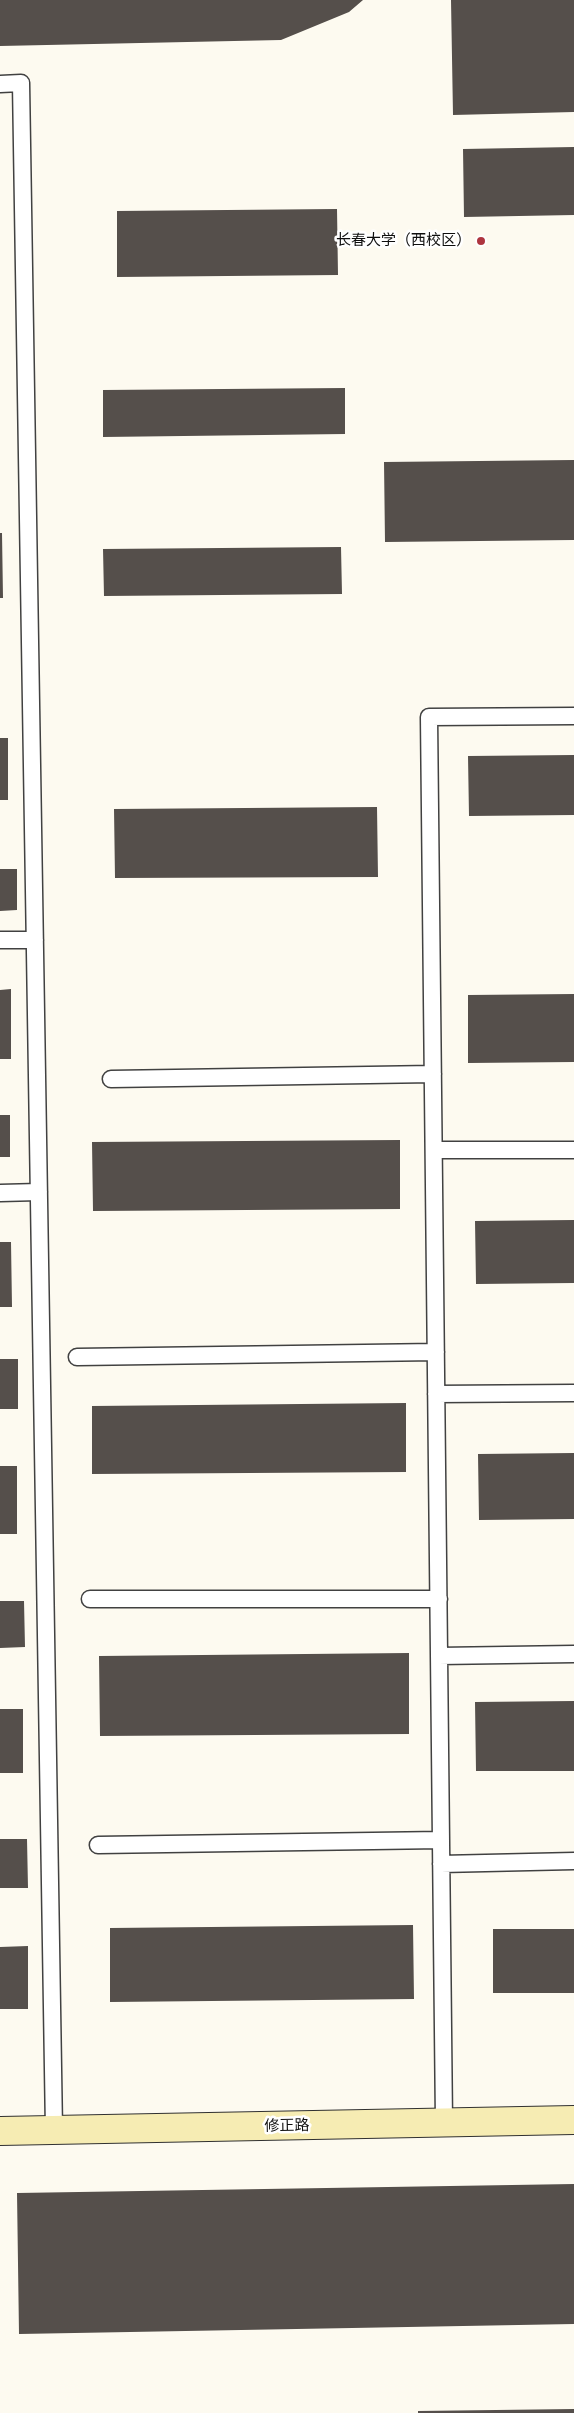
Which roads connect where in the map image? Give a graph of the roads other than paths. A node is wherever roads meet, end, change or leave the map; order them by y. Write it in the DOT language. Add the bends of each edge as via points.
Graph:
graph roads {
  1 [pos="0,84"];
  2 [pos="574,716"];
  3 [pos="0,940"];
  4 [pos="34,940"];
  5 [pos="433,1074"];
  6 [pos="111,1079"];
  7 [pos="434,1150"];
  8 [pos="574,1150"];
  9 [pos="39,1192"];
  10 [pos="0,1193"];
  11 [pos="436,1352"];
  12 [pos="77,1357"];
  13 [pos="436,1394"];
  14 [pos="574,1394"];
  15 [pos="439,1598"];
  16 [pos="90,1599"];
  17 [pos="574,1654"];
  18 [pos="439,1656"];
  19 [pos="441,1840"];
  20 [pos="98,1845"];
  21 [pos="574,1861"];
  22 [pos="442,1864"];
  23 [pos="574,2120"];
  24 [pos="444,2123"];
  25 [pos="54,2130"];
  26 [pos="0,2131"];
  1 -- 4 [label="lane" via="21,83"];
  2 -- 5 [label="lane" via="429,717"];
  3 -- 4 [label="lane"];
  4 -- 9 [label="lane"];
  5 -- 6 [label="lane"];
  5 -- 7 [label="lane"];
  7 -- 8 [label="lane"];
  7 -- 11 [label="lane"];
  9 -- 10 [label="lane"];
  9 -- 25 [label="lane"];
  11 -- 12 [label="lane"];
  11 -- 13 [label="lane"];
  13 -- 14 [label="lane"];
  13 -- 15 [label="lane"];
  15 -- 16 [label="lane"];
  15 -- 18 [label="lane"];
  17 -- 18 [label="lane"];
  18 -- 19 [label="lane"];
  19 -- 20 [label="lane"];
  19 -- 22 [label="lane"];
  21 -- 22 [label="lane"];
  22 -- 24 [label="lane"];
  23 -- 24 [label="street, 修正路"];
  24 -- 25 [label="street, 修正路"];
  25 -- 26 [label="street, 修正路"];
}
